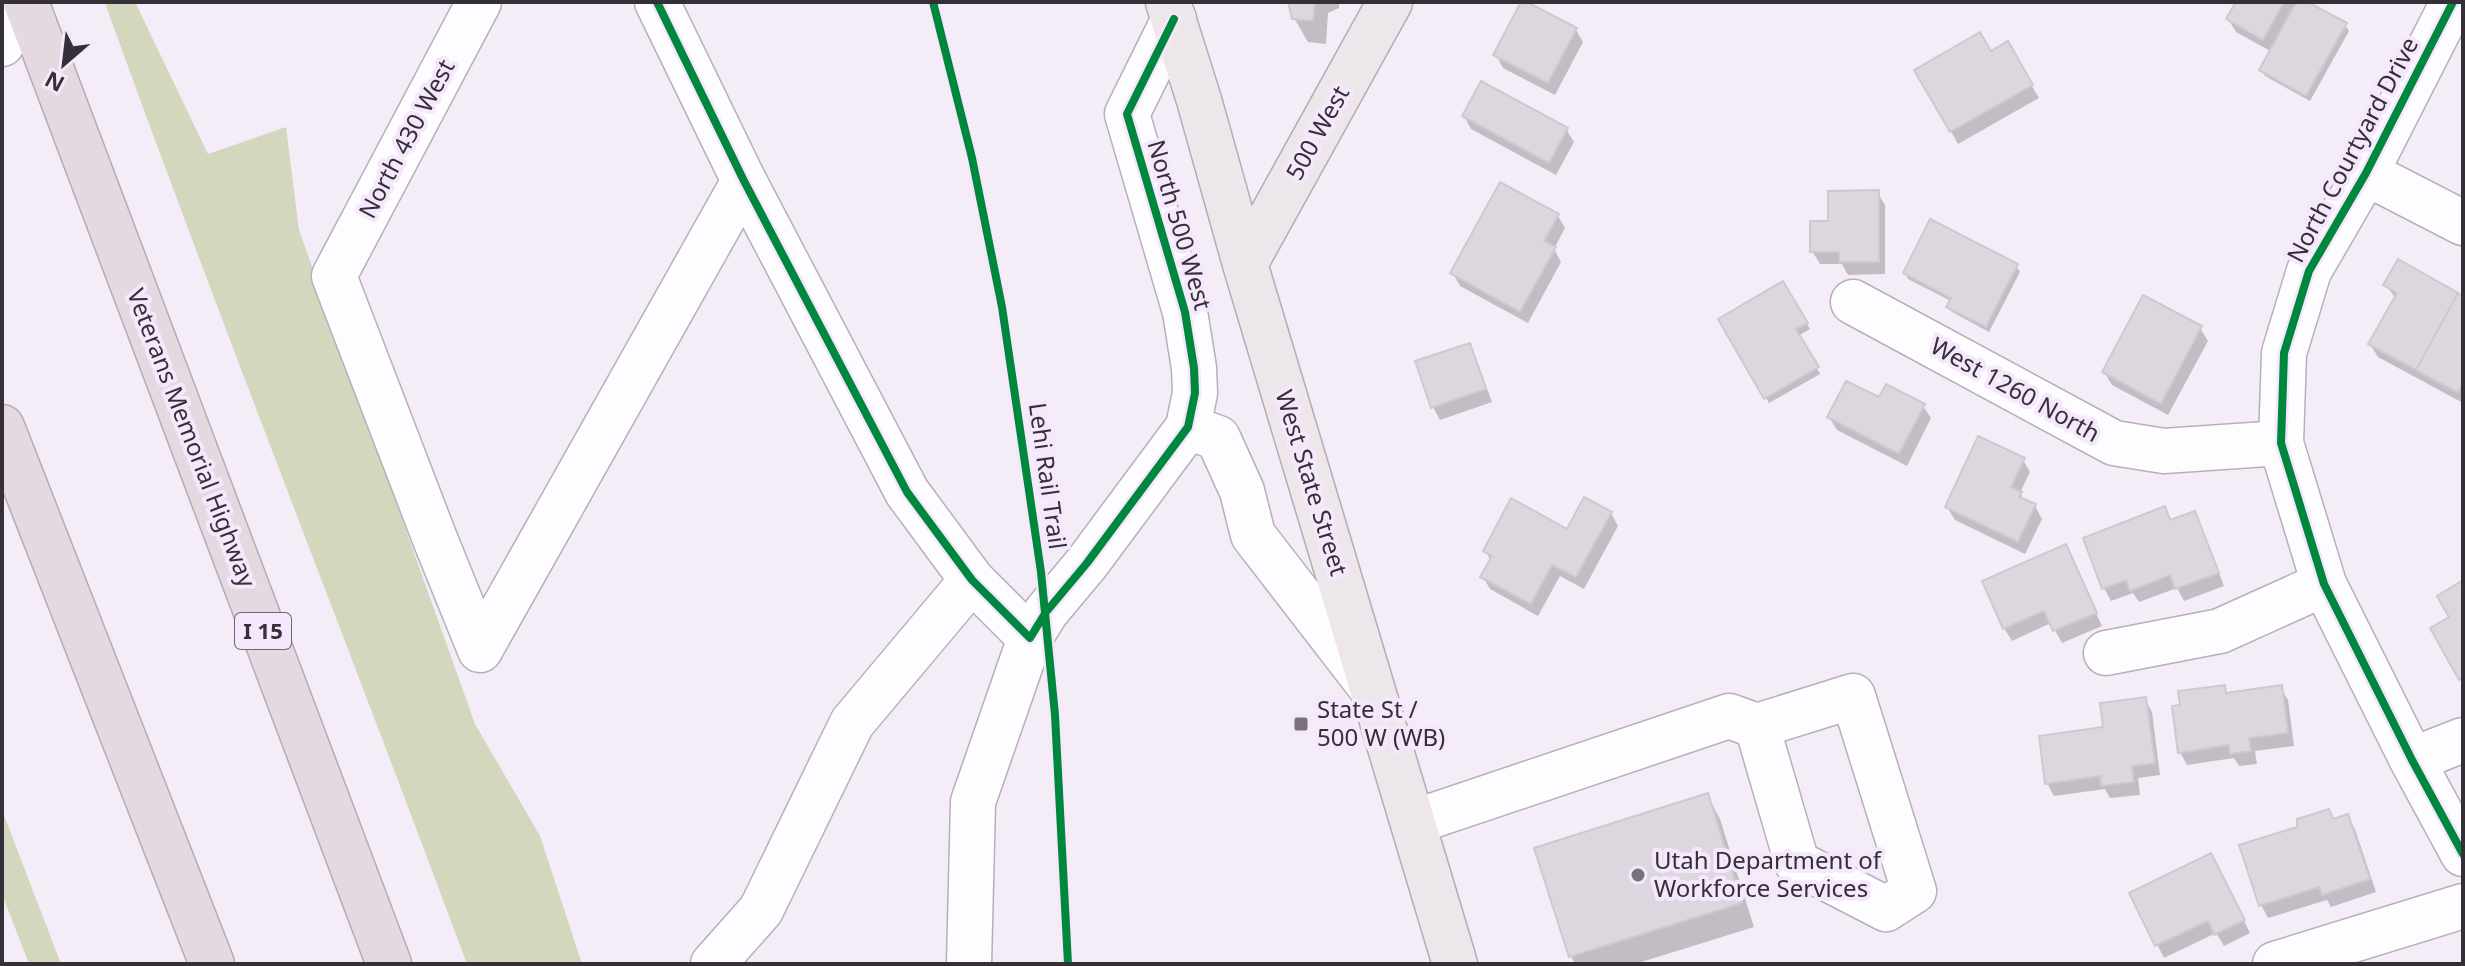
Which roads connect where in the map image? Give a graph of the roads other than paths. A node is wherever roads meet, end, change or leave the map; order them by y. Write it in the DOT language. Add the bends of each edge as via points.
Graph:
graph roads {
  1 [pos="25,2"];
  2 [pos="479,2"];
  3 [pos="657,2"];
  4 [pos="1390,2"];
  5 [pos="2453,2"];
  6 [pos="1171,11"];
  7 [pos="2,44"];
  8 [pos="2366,173"];
  9 [pos="744,181"];
  10 [pos="2463,223"];
  11 [pos="1245,264"];
  12 [pos="1853,302"];
  13 [pos="2,427"];
  14 [pos="1188,427"];
  15 [pos="2281,443"];
  16 [pos="972,580"];
  17 [pos="2324,584"];
  18 [pos="1030,638"];
  19 [pos="2106,653"];
  20 [pos="1375,693"];
  21 [pos="1757,726"];
  22 [pos="2463,740"];
  23 [pos="2412,760"];
  24 [pos="1414,822"];
  25 [pos="2463,854"];
  26 [pos="2463,906"];
  27 [pos="212,964"];
  28 [pos="389,964"];
  29 [pos="713,964"];
  30 [pos="969,964"];
  31 [pos="1455,964"];
  32 [pos="2275,964"];
  1 -- 7 [label="street"];
  1 -- 28 [label="highway, Veterans Memorial Highway / I 15"];
  2 -- 9 [label="street, North 430 West" via="334,276 480,650"];
  3 -- 9 [label="street"];
  4 -- 11 [label="main road, 500 West"];
  5 -- 8 [label="street, North Courtyard Drive"];
  6 -- 11 [label="main road, West State Street"];
  6 -- 14 [label="street, North 500 West" via="1127,114 1185,312 1195,393"];
  8 -- 10 [label="street"];
  8 -- 15 [label="street, North Courtyard Drive" via="2309,271 2284,353"];
  9 -- 16 [label="street" via="907,492"];
  11 -- 20 [label="main road, West State Street"];
  12 -- 15 [label="street, West 1260 North" via="2114,443 2164,451"];
  13 -- 27 [label="highway"];
  14 -- 18 [label="street, North 500 West"];
  14 -- 20 [label="street" via="1218,438 1242,491 1253,535"];
  15 -- 17 [label="street, North Courtyard Drive"];
  16 -- 18 [label="street"];
  16 -- 29 [label="street" via="852,723 761,910"];
  17 -- 19 [label="street" via="2220,631"];
  17 -- 23 [label="street, North Courtyard Drive"];
  18 -- 30 [label="street, North 500 West" via="973,802"];
  20 -- 24 [label="main road, West State Street"];
  21 -- 21 [label="street" via="1797,863 1886,909 1914,891 1853,696"];
  21 -- 24 [label="street" via="1729,716"];
  22 -- 23 [label="street"];
  23 -- 25 [label="street, North Courtyard Drive"];
  24 -- 31 [label="main road, West State Street"];
  26 -- 32 [label="street"];
}
